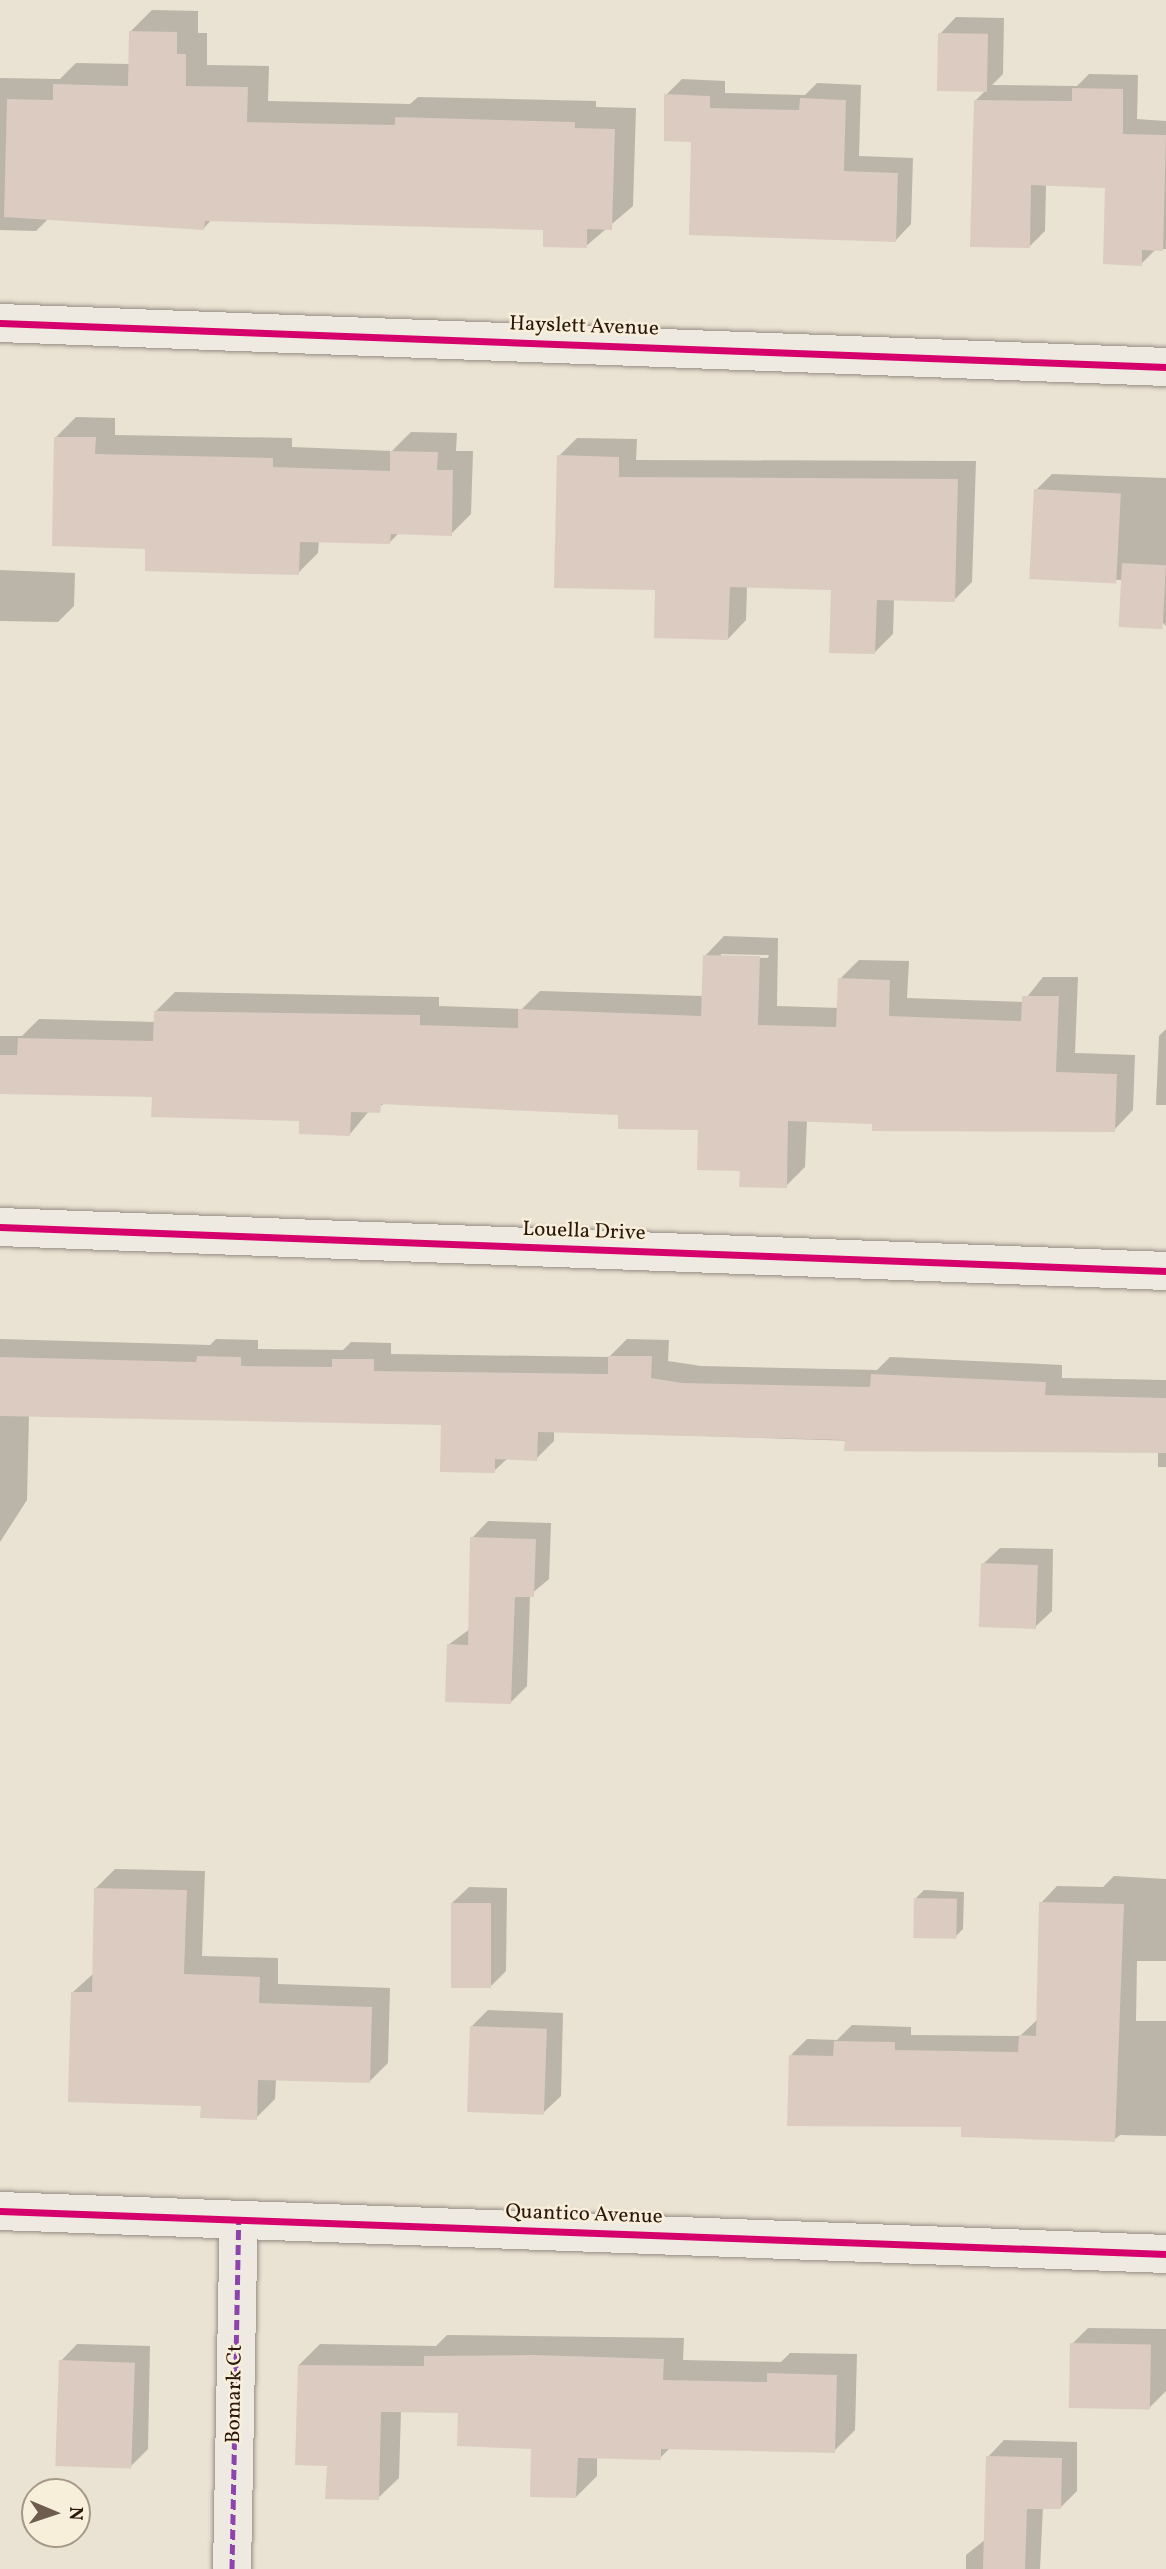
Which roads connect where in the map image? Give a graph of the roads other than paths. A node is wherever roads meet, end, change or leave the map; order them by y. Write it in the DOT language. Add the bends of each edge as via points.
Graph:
graph roads {
  1 [pos="0,323"];
  2 [pos="1166,367"];
  3 [pos="0,1227"];
  4 [pos="1166,1271"];
  5 [pos="0,2211"];
  6 [pos="239,2220"];
  7 [pos="1166,2254"];
  8 [pos="232,2569"];
  1 -- 2 [label="street, Hayslett Avenue"];
  3 -- 4 [label="street, Louella Drive"];
  5 -- 6 [label="street, Quantico Avenue"];
  6 -- 7 [label="street, Quantico Avenue"];
  6 -- 8 [label="street, Bomark Ct"];
}
